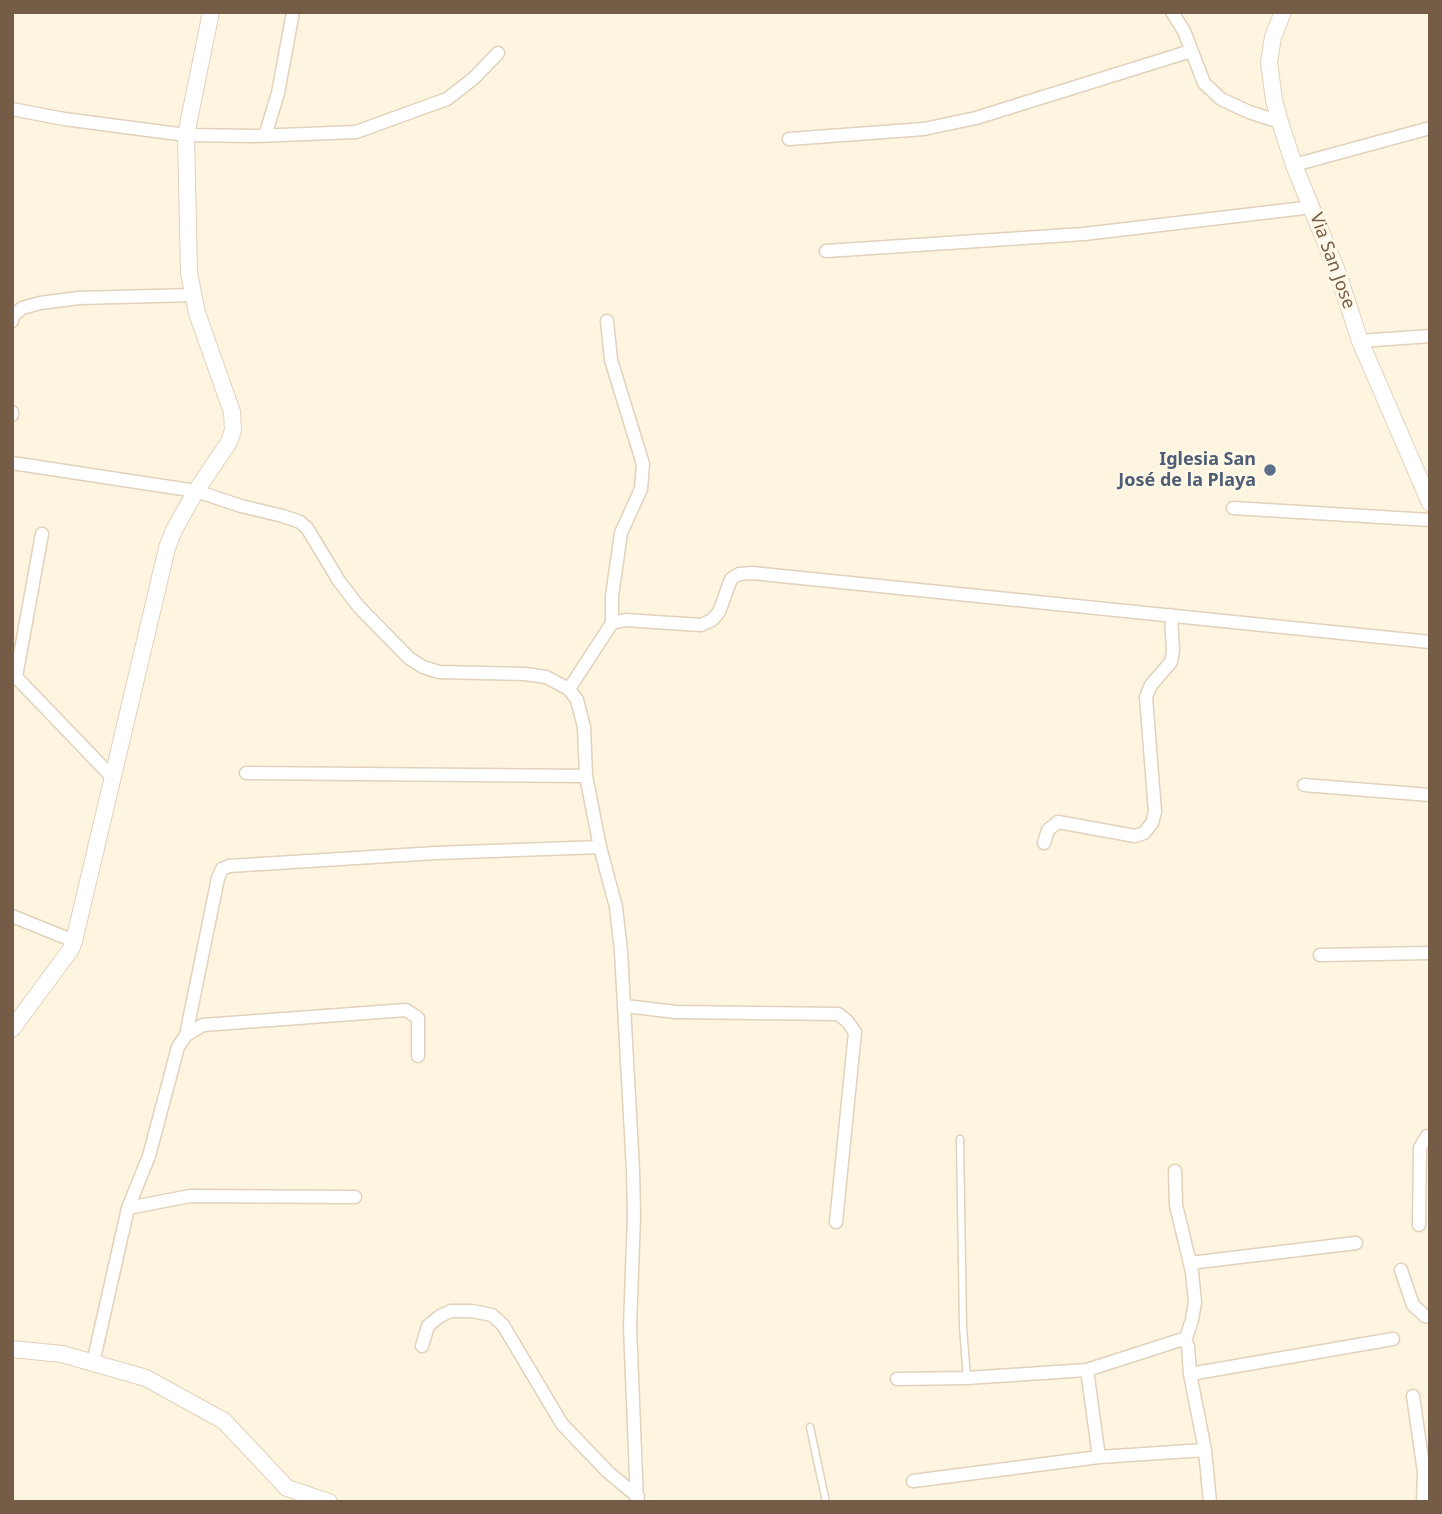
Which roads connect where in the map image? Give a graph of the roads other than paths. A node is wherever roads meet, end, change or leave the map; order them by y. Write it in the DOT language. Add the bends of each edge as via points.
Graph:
graph roads {
  1 [pos="211,12"];
  2 [pos="293,12"];
  3 [pos="1172,12"];
  4 [pos="1283,12"];
  5 [pos="1191,51"];
  6 [pos="498,53"];
  7 [pos="12,109"];
  8 [pos="1280,122"];
  9 [pos="1430,128"];
  10 [pos="186,135"];
  11 [pos="265,136"];
  12 [pos="789,139"];
  13 [pos="1294,164"];
  14 [pos="1313,207"];
  15 [pos="826,251"];
  16 [pos="194,295"];
  17 [pos="12,321"];
  18 [pos="607,321"];
  19 [pos="1430,336"];
  20 [pos="1360,341"];
  21 [pos="12,463"];
  22 [pos="196,491"];
  23 [pos="1430,503"];
  24 [pos="1233,508"];
  25 [pos="1430,520"];
  26 [pos="42,534"];
  27 [pos="1171,615"];
  28 [pos="612,624"];
  29 [pos="1430,642"];
  30 [pos="14,674"];
  31 [pos="569,690"];
  32 [pos="246,773"];
  33 [pos="586,776"];
  34 [pos="114,779"];
  35 [pos="1304,785"];
  36 [pos="1430,795"];
  37 [pos="1044,843"];
  38 [pos="600,847"];
  39 [pos="12,916"];
  40 [pos="74,941"];
  41 [pos="1430,953"];
  42 [pos="1320,955"];
  43 [pos="625,1006"];
  44 [pos="12,1029"];
  45 [pos="186,1035"];
  46 [pos="418,1056"];
  47 [pos="1430,1136"];
  48 [pos="960,1139"];
  49 [pos="1175,1171"];
  50 [pos="355,1197"];
  51 [pos="128,1208"];
  52 [pos="836,1222"];
  53 [pos="1419,1225"];
  54 [pos="1356,1243"];
  55 [pos="1190,1263"];
  56 [pos="1401,1270"];
  57 [pos="1430,1317"];
  58 [pos="1393,1339"];
  59 [pos="1185,1341"];
  60 [pos="422,1346"];
  61 [pos="12,1349"];
  62 [pos="93,1363"];
  63 [pos="1087,1370"];
  64 [pos="1190,1374"];
  65 [pos="967,1378"];
  66 [pos="897,1379"];
  67 [pos="1413,1396"];
  68 [pos="810,1427"];
  69 [pos="1205,1450"];
  70 [pos="1099,1457"];
  71 [pos="913,1481"];
  72 [pos="286,1495"];
  73 [pos="638,1499"];
  74 [pos="329,1502"];
  75 [pos="826,1502"];
  76 [pos="1210,1502"];
  77 [pos="1423,1502"];
  1 -- 10 [label="street"];
  2 -- 11 [label="street"];
  3 -- 5 [label="street"];
  4 -- 8 [label="street, Via San Jose" via="1269,62"];
  5 -- 8 [label="street" via="1204,83 1221,99"];
  5 -- 12 [label="street" via="976,118 924,129"];
  6 -- 11 [label="street" via="447,99 407,115 356,132"];
  7 -- 10 [label="street"];
  8 -- 13 [label="street, Via San Jose"];
  9 -- 13 [label="street"];
  10 -- 11 [label="street"];
  10 -- 16 [label="street" via="189,273"];
  13 -- 14 [label="street, Via San Jose"];
  14 -- 15 [label="street" via="1084,234"];
  14 -- 20 [label="street, Via San Jose"];
  16 -- 17 [label="street" via="40,303 22,308"];
  16 -- 22 [label="street" via="232,412 233,430"];
  18 -- 28 [label="street" via="611,360 643,464 641,489 621,533"];
  19 -- 20 [label="street"];
  20 -- 23 [label="street, Via San Jose"];
  21 -- 22 [label="street"];
  22 -- 31 [label="street" via="283,516 307,528 359,607 423,667 546,677"];
  22 -- 34 [label="street" via="167,548"];
  24 -- 25 [label="street"];
  26 -- 30 [label="street"];
  27 -- 28 [label="street" via="752,573 731,579 719,612 701,625"];
  27 -- 29 [label="street"];
  27 -- 37 [label="street" via="1171,663 1146,697 1155,812 1152,823 1135,836 1058,822 1048,830"];
  28 -- 31 [label="street"];
  30 -- 34 [label="street"];
  31 -- 33 [label="street" via="577,700 584,727"];
  32 -- 33 [label="street"];
  33 -- 38 [label="street"];
  34 -- 40 [label="street"];
  35 -- 36 [label="street"];
  38 -- 43 [label="street" via="616,907"];
  38 -- 45 [label="street" via="436,853 222,869"];
  39 -- 40 [label="street"];
  40 -- 44 [label="street"];
  41 -- 42 [label="street"];
  43 -- 52 [label="street" via="676,1012 838,1014 847,1021 855,1032"];
  43 -- 73 [label="street"];
  45 -- 46 [label="street" via="203,1025 407,1010 418,1018"];
  45 -- 51 [label="street" via="178,1047 149,1156"];
  47 -- 53 [label="street" via="1420,1148"];
  48 -- 65 [label="lane"];
  49 -- 55 [label="street" via="1176,1205"];
  50 -- 51 [label="street" via="190,1196"];
  51 -- 62 [label="street"];
  54 -- 55 [label="street"];
  55 -- 59 [label="street" via="1195,1302"];
  56 -- 57 [label="street" via="1413,1305"];
  58 -- 64 [label="street"];
  59 -- 63 [label="street"];
  59 -- 64 [label="street"];
  60 -- 73 [label="street" via="428,1326 451,1311 492,1315 503,1325 562,1424"];
  61 -- 62 [label="street" via="62,1354"];
  62 -- 72 [label="street" via="146,1378 224,1421"];
  63 -- 65 [label="street"];
  63 -- 70 [label="street"];
  64 -- 69 [label="street"];
  65 -- 66 [label="street"];
  67 -- 77 [label="street" via="1424,1472"];
  68 -- 75 [label="lane"];
  69 -- 70 [label="street"];
  69 -- 76 [label="street"];
  70 -- 71 [label="street"];
  72 -- 74 [label="street"];
}
